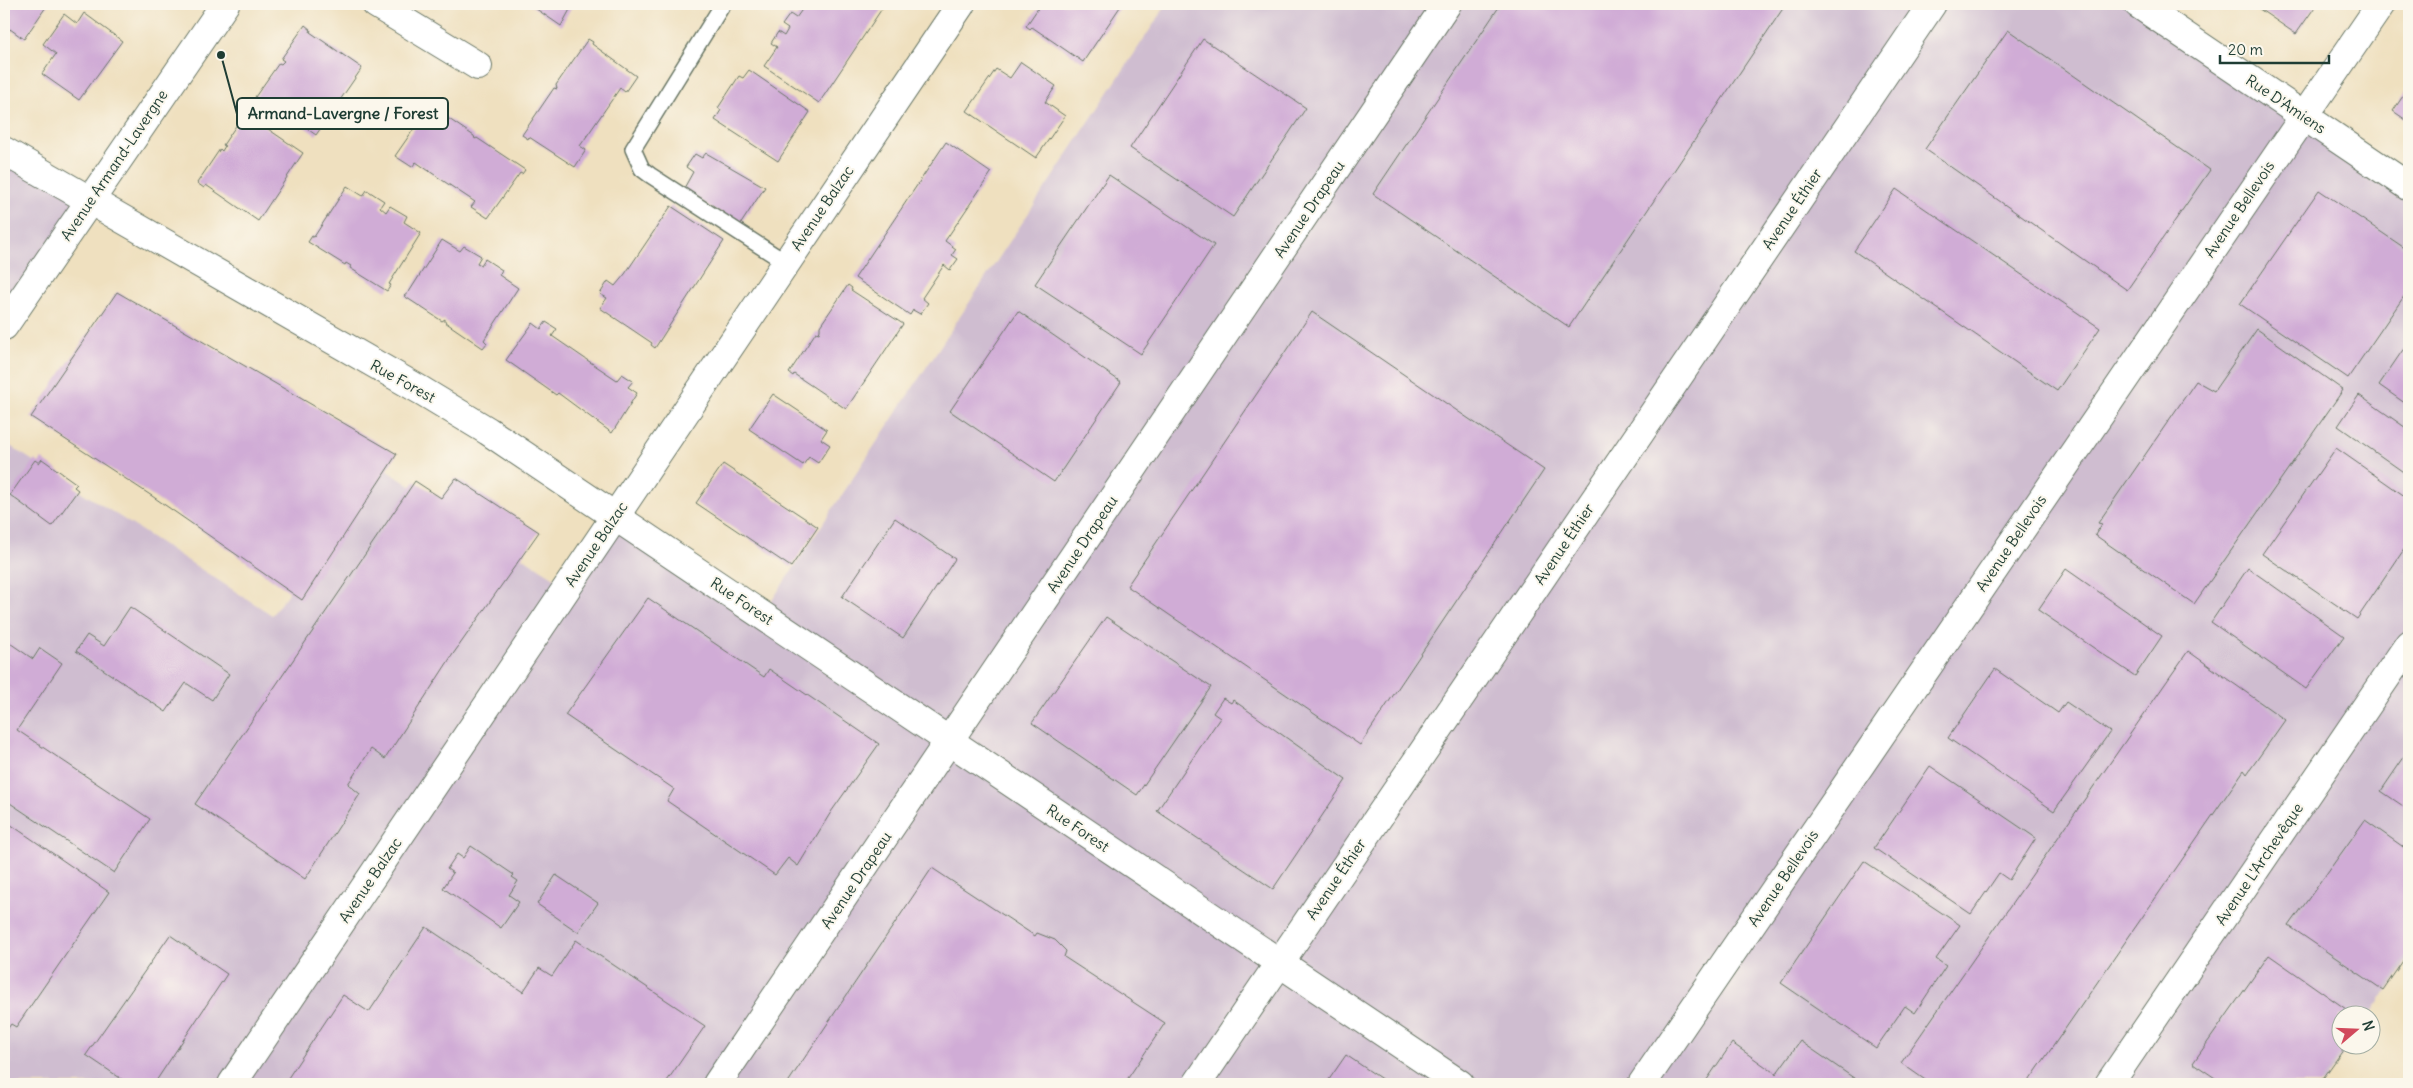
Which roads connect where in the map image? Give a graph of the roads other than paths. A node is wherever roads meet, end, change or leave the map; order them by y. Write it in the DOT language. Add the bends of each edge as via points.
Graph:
graph roads {
  1 [pos="225,4"];
  2 [pos="376,4"];
  3 [pos="723,4"];
  4 [pos="961,4"];
  5 [pos="1447,4"];
  6 [pos="1932,4"];
  7 [pos="2138,4"];
  8 [pos="2381,4"];
  9 [pos="478,66"];
  10 [pos="2304,117"];
  11 [pos="4,151"];
  12 [pos="2409,187"];
  13 [pos="88,201"];
  14 [pos="785,262"];
  15 [pos="4,326"];
  16 [pos="614,516"];
  17 [pos="2409,644"];
  18 [pos="949,741"];
  19 [pos="1279,963"];
  20 [pos="232,1084"];
  21 [pos="717,1084"];
  22 [pos="1197,1084"];
  23 [pos="1460,1084"];
  24 [pos="1642,1084"];
  25 [pos="2109,1084"];
  1 -- 13 [label="street, Avenue Armand-Lavergne"];
  2 -- 9 [label="street"];
  3 -- 14 [label="lane" via="633,149 642,168 650,175"];
  4 -- 14 [label="street, Avenue Balzac"];
  5 -- 18 [label="street, Avenue Drapeau"];
  6 -- 19 [label="street, Avenue Éthier"];
  7 -- 10 [label="street, Rue D'Amiens"];
  8 -- 10 [label="street, Avenue Bellevois"];
  10 -- 12 [label="street, Rue D'Amiens"];
  10 -- 24 [label="street, Avenue Bellevois"];
  11 -- 13 [label="street, Rue Forest"];
  13 -- 15 [label="street, Avenue Armand-Lavergne"];
  13 -- 16 [label="street, Rue Forest" via="422,390"];
  14 -- 16 [label="street, Avenue Balzac"];
  16 -- 18 [label="street, Rue Forest"];
  16 -- 20 [label="street, Avenue Balzac"];
  17 -- 25 [label="street, Avenue L'Archevêque"];
  18 -- 19 [label="street, Rue Forest"];
  18 -- 21 [label="street, Avenue Drapeau"];
  19 -- 22 [label="street, Avenue Éthier"];
  19 -- 23 [label="street, Rue Forest"];
}
